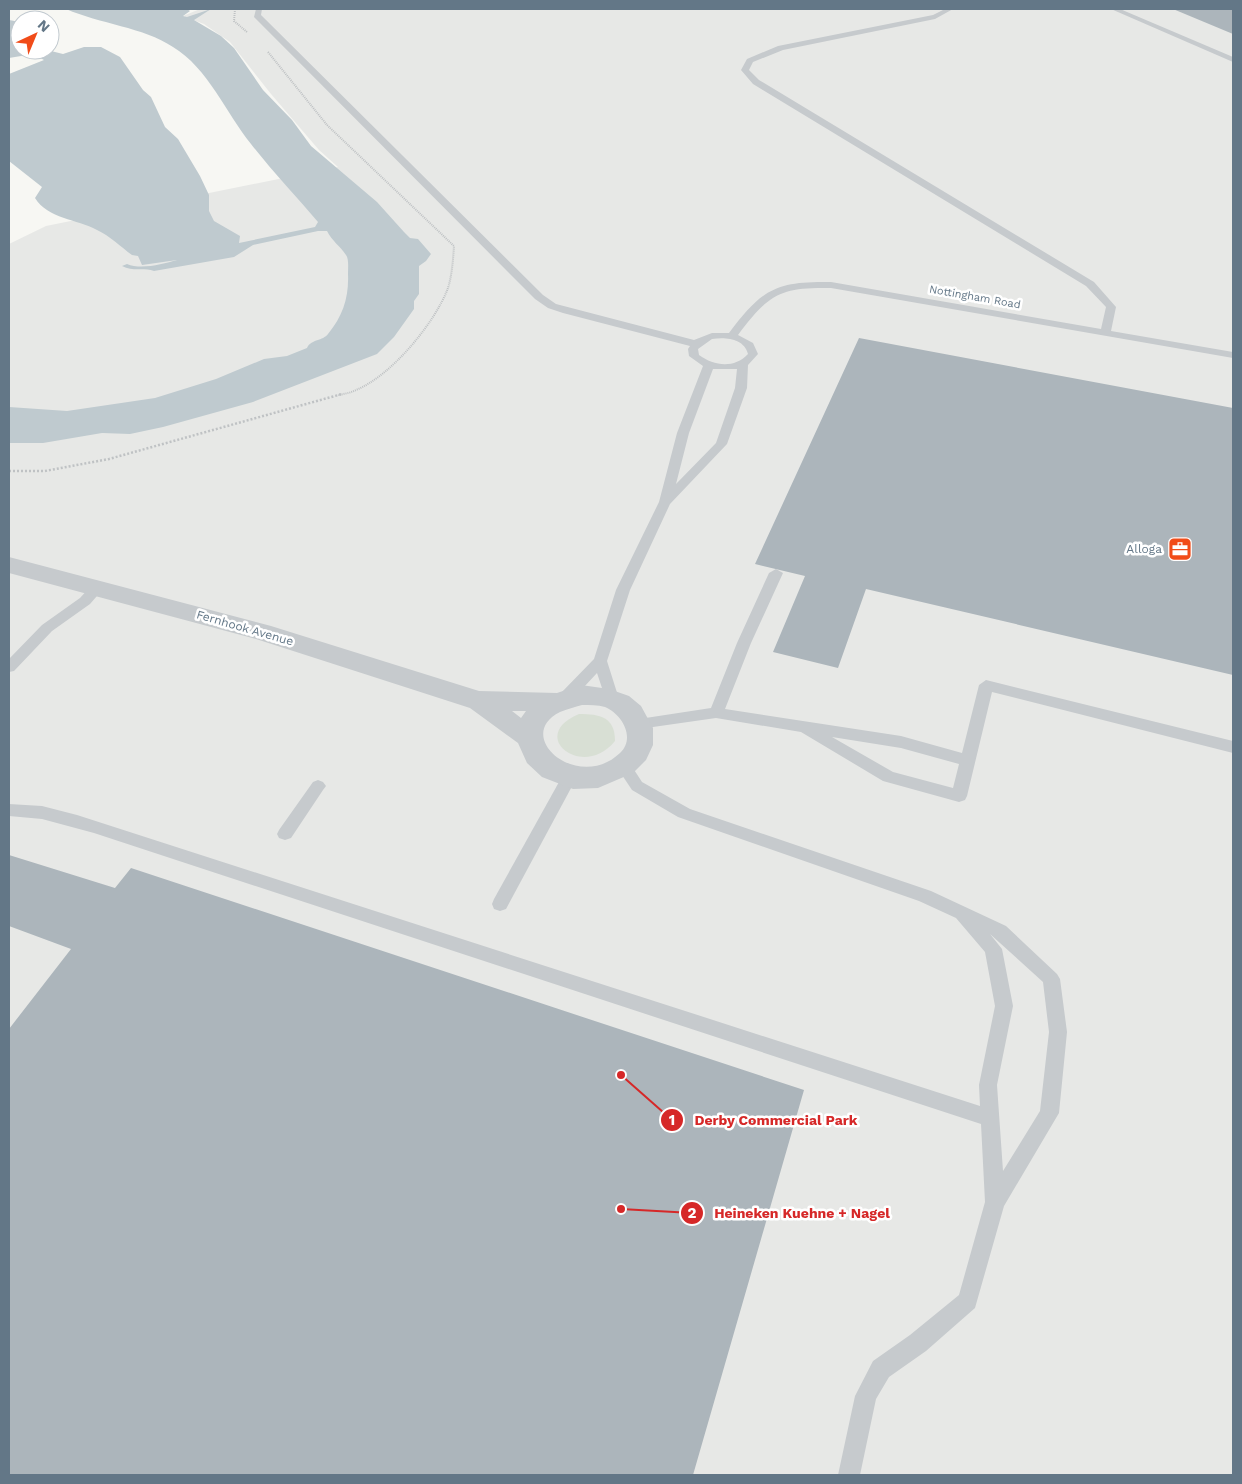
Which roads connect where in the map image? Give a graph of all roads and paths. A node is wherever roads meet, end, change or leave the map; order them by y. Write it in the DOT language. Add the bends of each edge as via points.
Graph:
graph roads {
  1 [pos="235,9"];
  2 [pos="259,9"];
  3 [pos="950,9"];
  4 [pos="1115,9"];
  5 [pos="250,34"];
  6 [pos="263,46"];
  7 [pos="1233,60"];
  8 [pos="1105,332"];
  9 [pos="732,336"];
  10 [pos="696,344"];
  11 [pos="1233,355"];
  12 [pos="744,364"];
  13 [pos="709,365"];
  14 [pos="9,471"];
  15 [pos="665,502"];
  16 [pos="9,565"];
  17 [pos="776,573"];
  18 [pos="96,589"];
  19 [pos="600,661"];
  20 [pos="9,667"];
  21 [pos="612,699"];
  22 [pos="559,700"];
  23 [pos="479,701"];
  24 [pos="716,713"];
  25 [pos="639,724"];
  26 [pos="807,729"];
  27 [pos="529,737"];
  28 [pos="1233,747"];
  29 [pos="966,760"];
  30 [pos="624,766"];
  31 [pos="569,776"];
  32 [pos="318,786"];
  33 [pos="9,810"];
  34 [pos="285,834"];
  35 [pos="500,904"];
  36 [pos="958,911"];
  37 [pos="990,1118"];
  38 [pos="995,1202"];
  39 [pos="849,1475"];
  1 -- 5 [label="path" via="234,21"];
  2 -- 10 [label="lane" via="256,14 552,306"];
  3 -- 8 [label="lane" via="935,17 781,48 750,61 745,70 765,87 1090,284 1111,307"];
  4 -- 7 [label="lane"];
  6 -- 14 [label="path" via="299,94 336,134 419,209 454,246 444,298 406,350 357,390 109,459 46,471"];
  8 -- 9 [label="lane, Nottingham Road" via="831,285 803,284 782,287 764,298"];
  8 -- 11 [label="lane, Nottingham Road"];
  9 -- 10 [label="lane" via="711,336"];
  9 -- 12 [label="lane" via="749,343 753,349 754,354"];
  10 -- 13 [label="lane" via="694,356"];
  12 -- 13 [label="lane" via="727,367"];
  12 -- 15 [label="lane" via="740,388 721,444"];
  13 -- 15 [label="lane" via="683,433"];
  15 -- 19 [label="lane" via="623,590"];
  16 -- 18 [label="street, Fernhook Avenue"];
  17 -- 24 [label="lane"];
  18 -- 20 [label="lane" via="85,601 47,628"];
  18 -- 23 [label="street, Fernhook Avenue" via="262,632"];
  19 -- 21 [label="lane"];
  19 -- 22 [label="lane"];
  21 -- 22 [label="street" via="581,695"];
  21 -- 25 [label="street" via="624,706"];
  22 -- 23 [label="street, Fernhook Avenue"];
  22 -- 27 [label="street" via="541,711 532,723"];
  23 -- 27 [label="street, Fernhook Avenue"];
  24 -- 25 [label="lane"];
  24 -- 26 [label="lane"];
  25 -- 30 [label="street" via="641,742"];
  26 -- 29 [label="lane" via="901,742"];
  26 -- 29 [label="lane" via="888,777 959,796"];
  27 -- 31 [label="street" via="531,750 540,762"];
  28 -- 29 [label="lane" via="986,685"];
  30 -- 31 [label="street" via="598,777"];
  30 -- 36 [label="lane" via="637,786 684,813 925,896"];
  31 -- 35 [label="lane"];
  32 -- 34 [label="lane"];
  33 -- 37 [label="lane" via="26,809 146,843"];
  36 -- 37 [label="lane" via="993,948 1004,1006 988,1085"];
  36 -- 38 [label="lane" via="1000,931 1051,979 1057,1023 1049,1113"];
  37 -- 38 [label="lane"];
  38 -- 39 [label="lane" via="968,1300 918,1343 881,1368 866,1396"];
}
